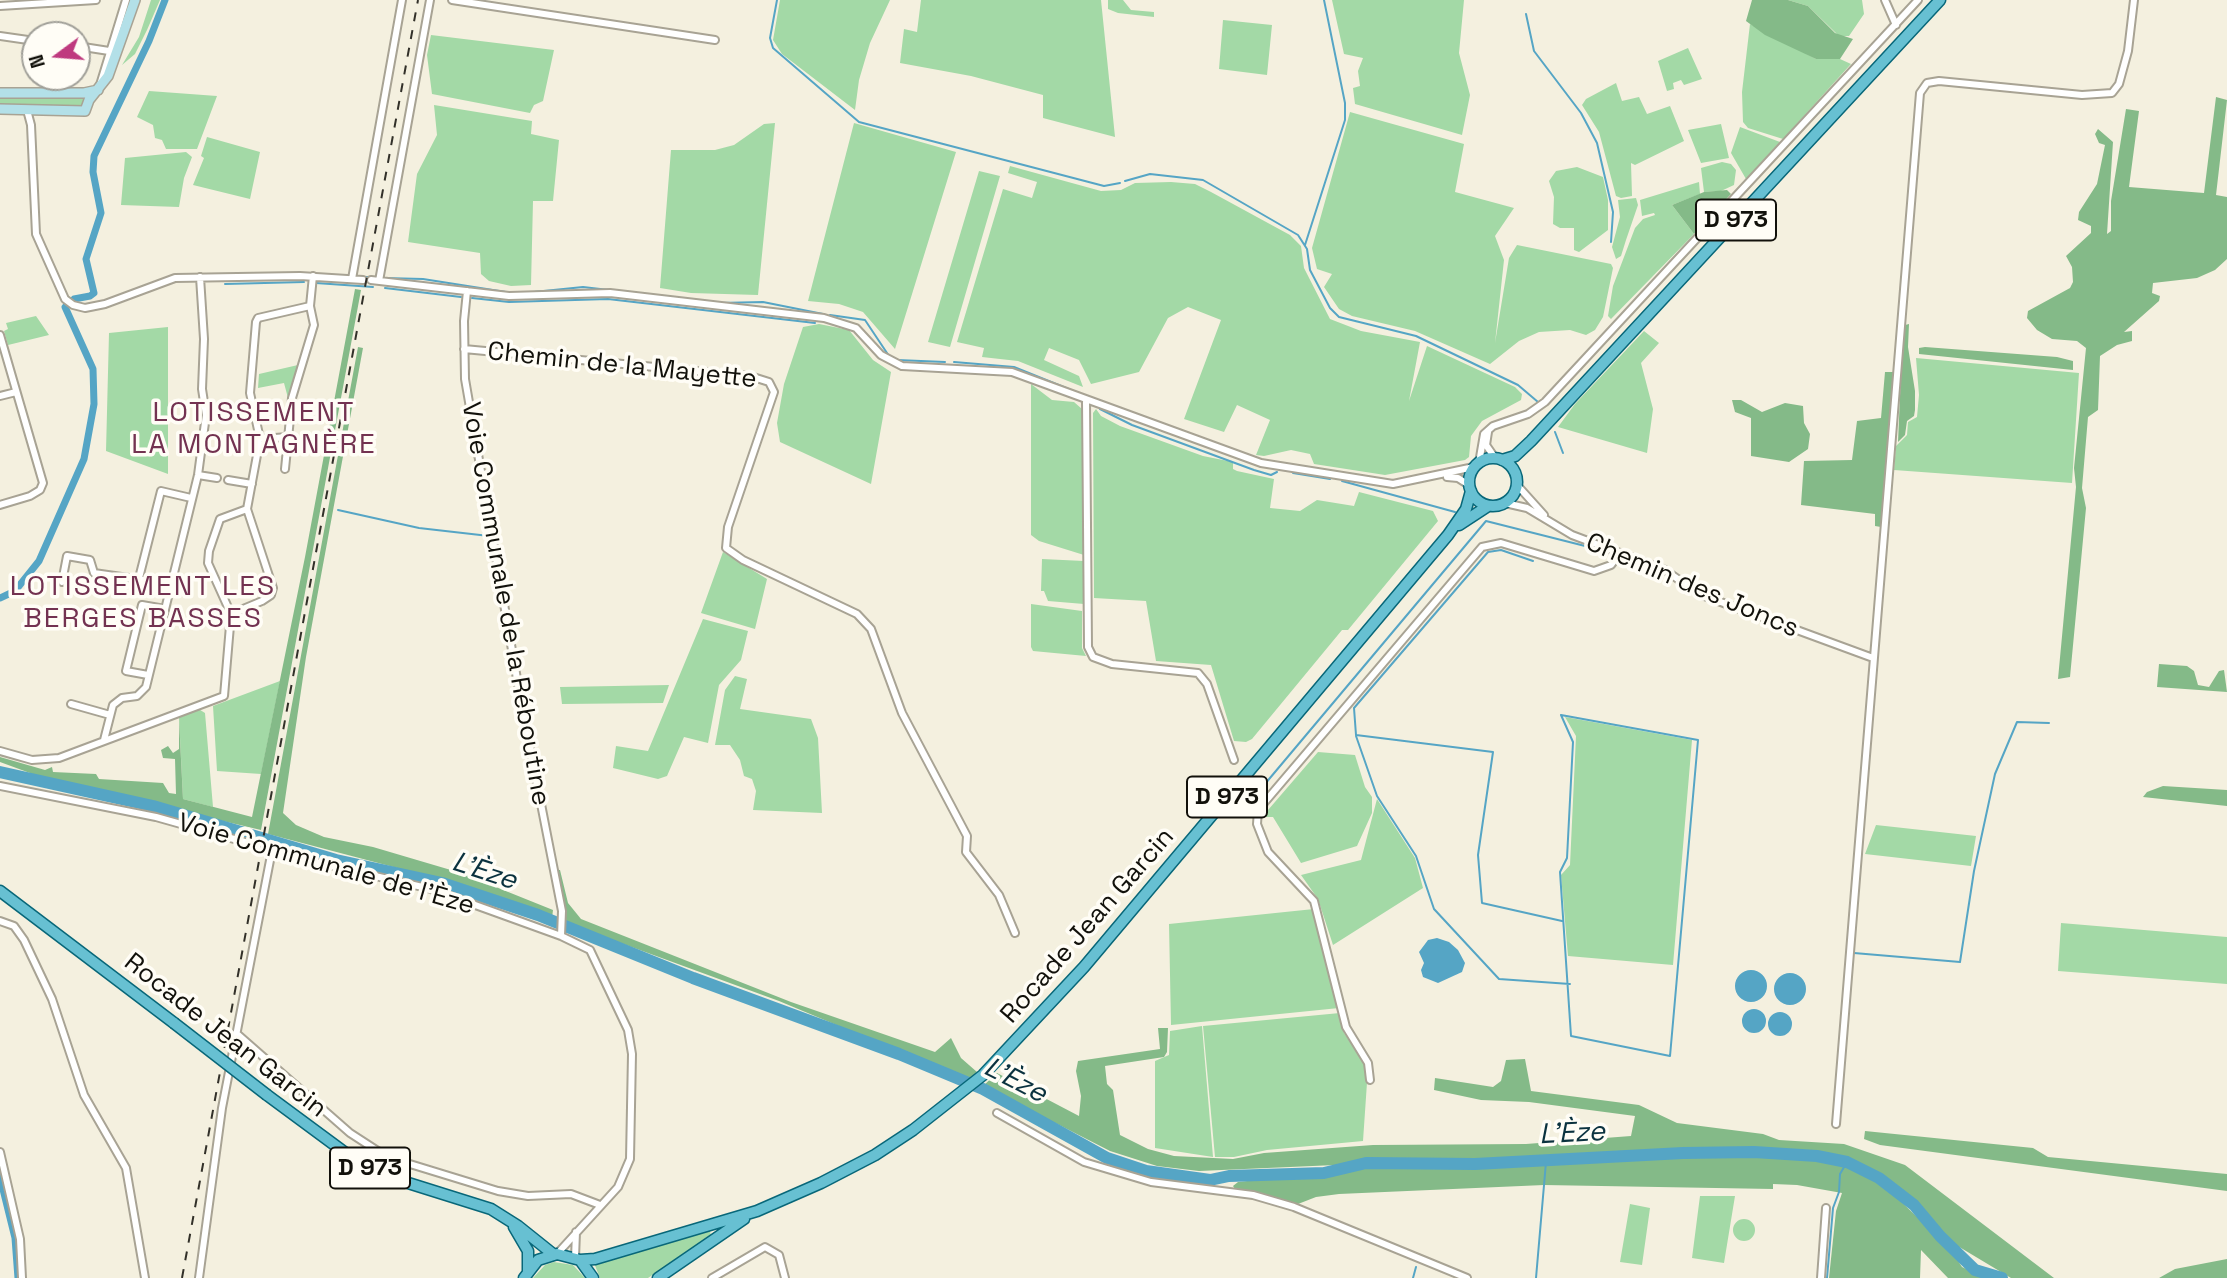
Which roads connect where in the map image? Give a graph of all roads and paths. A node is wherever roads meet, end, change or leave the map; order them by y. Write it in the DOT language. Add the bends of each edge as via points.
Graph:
graph roads {
  1 [pos="96,0"];
  2 [pos="127,0"];
  3 [pos="402,0"];
  4 [pos="430,0"];
  5 [pos="452,0"];
  6 [pos="1885,0"];
  7 [pos="1918,0"];
  8 [pos="1940,0"];
  9 [pos="2134,0"];
  10 [pos="0,6"];
  11 [pos="1896,25"];
  12 [pos="0,36"];
  13 [pos="21,39"];
  14 [pos="715,40"];
  15 [pos="91,48"];
  16 [pos="109,51"];
  17 [pos="100,88"];
  18 [pos="0,93"];
  19 [pos="86,97"];
  20 [pos="0,110"];
  21 [pos="27,110"];
  22 [pos="313,276"];
  23 [pos="200,277"];
  24 [pos="352,279"];
  25 [pos="371,280"];
  26 [pos="467,291"];
  27 [pos="310,306"];
  28 [pos="0,335"];
  29 [pos="464,349"];
  30 [pos="16,392"];
  31 [pos="0,396"];
  32 [pos="1086,401"];
  33 [pos="1490,428"];
  34 [pos="289,437"];
  35 [pos="260,439"];
  36 [pos="1531,441"];
  37 [pos="1498,459"];
  38 [pos="1477,465"];
  39 [pos="285,469"];
  40 [pos="198,475"];
  41 [pos="217,478"];
  42 [pos="1431,478"];
  43 [pos="228,481"];
  44 [pos="1517,481"];
  45 [pos="252,484"];
  46 [pos="1470,488"];
  47 [pos="191,498"];
  48 [pos="1505,503"];
  49 [pos="0,505"];
  50 [pos="1488,506"];
  51 [pos="247,509"];
  52 [pos="1553,523"];
  53 [pos="1448,535"];
  54 [pos="1620,553"];
  55 [pos="139,578"];
  56 [pos="62,582"];
  57 [pos="170,584"];
  58 [pos="165,609"];
  59 [pos="231,614"];
  60 [pos="1873,658"];
  61 [pos="148,675"];
  62 [pos="71,704"];
  63 [pos="110,715"];
  64 [pos="104,740"];
  65 [pos="0,751"];
  66 [pos="1234,760"];
  67 [pos="0,786"];
  68 [pos="272,850"];
  69 [pos="1,892"];
  70 [pos="0,921"];
  71 [pos="1014,933"];
  72 [pos="561,936"];
  73 [pos="236,1033"];
  74 [pos="1370,1080"];
  75 [pos="996,1113"];
  76 [pos="1836,1124"];
  77 [pos="0,1152"];
  78 [pos="600,1205"];
  79 [pos="1826,1208"];
  80 [pos="757,1211"];
  81 [pos="510,1221"];
  82 [pos="577,1230"];
  83 [pos="555,1254"];
  84 [pos="578,1259"];
  85 [pos="525,1276"];
  86 [pos="22,1278"];
  87 [pos="145,1278"];
  88 [pos="198,1278"];
  89 [pos="593,1278"];
  90 [pos="659,1278"];
  91 [pos="712,1278"];
  92 [pos="785,1278"];
  93 [pos="1467,1278"];
  94 [pos="1821,1278"];
  1 -- 10 [label="street"];
  2 -- 16 [label="street"];
  2 -- 17 [label="street"];
  3 -- 24 [label="street"];
  4 -- 25 [label="street"];
  5 -- 14 [label="street"];
  6 -- 11 [label="street"];
  7 -- 11 [label="street, D 973"];
  8 -- 36 [label="main road, D 973"];
  9 -- 60 [label="street" via="2128,51 2112,93 2082,95 1939,80 1927,83 1920,93"];
  11 -- 33 [label="street, D 973" via="1545,402 1528,414"];
  12 -- 13 [label="street"];
  15 -- 16 [label="street"];
  16 -- 17 [label="street"];
  17 -- 19 [label="street"];
  18 -- 19 [label="street"];
  19 -- 21 [label="street" via="83,111"];
  20 -- 21 [label="street"];
  21 -- 23 [label="street" via="36,234 65,299 85,308 159,282"];
  22 -- 23 [label="street"];
  22 -- 24 [label="street"];
  22 -- 27 [label="street"];
  23 -- 40 [label="street" via="206,415"];
  24 -- 25 [label="street"];
  25 -- 26 [label="street"];
  26 -- 29 [label="street, Voie Communale de la Réboutine"];
  26 -- 32 [label="street" via="509,296 610,293 824,318 856,328 881,355 902,366 1012,372"];
  27 -- 34 [label="street" via="314,325 292,398"];
  27 -- 35 [label="street" via="258,318 250,393"];
  28 -- 30 [label="street"];
  29 -- 71 [label="street, Chemin de la Mayette" via="750,376 773,386 728,527 726,548 743,561 857,614 872,629 902,713 967,836 966,852 999,895"];
  29 -- 72 [label="street, Voie Communale de la Réboutine" via="465,379 562,917"];
  30 -- 31 [label="street"];
  30 -- 49 [label="street" via="43,483 30,496"];
  32 -- 42 [label="street" via="1261,464 1387,484"];
  32 -- 66 [label="street" via="1090,653 1112,664 1198,673 1207,684"];
  33 -- 37 [label="street" via="1486,445"];
  33 -- 38 [label="street" via="1481,439"];
  34 -- 35 [label="street"];
  34 -- 39 [label="street"];
  35 -- 45 [label="street"];
  36 -- 37 [label="main road, D 973" via="1515,456"];
  36 -- 44 [label="main road, D 973" via="1519,459"];
  37 -- 38 [label="main road"];
  37 -- 44 [label="main road" via="1509,464"];
  38 -- 42 [label="street"];
  38 -- 46 [label="main road"];
  40 -- 41 [label="street"];
  40 -- 47 [label="street"];
  42 -- 46 [label="street" via="1455,477"];
  43 -- 45 [label="street"];
  44 -- 48 [label="main road"];
  44 -- 52 [label="street, Chemin des Joncs" via="1529,502"];
  45 -- 51 [label="street"];
  46 -- 50 [label="main road"];
  46 -- 53 [label="main road, Rocade Jean Garcin / D 973" via="1466,509"];
  47 -- 55 [label="street" via="161,491"];
  47 -- 57 [label="street"];
  48 -- 50 [label="main road"];
  48 -- 52 [label="street, Chemin des Joncs" via="1522,506"];
  50 -- 53 [label="main road, Rocade Jean Garcin / D 973"];
  51 -- 59 [label="street" via="220,519 209,551 208,563"];
  51 -- 59 [label="street" via="273,588 262,601"];
  52 -- 54 [label="street, Chemin des Joncs"];
  53 -- 80 [label="main road, Rocade Jean Garcin / D 973" via="1084,967 1002,1056 913,1130 848,1170"];
  54 -- 60 [label="street, Chemin des Joncs" via="1674,575 1699,594"];
  54 -- 74 [label="street" via="1611,565 1594,570 1501,543 1482,547 1258,810 1268,852 1314,901 1346,1027 1368,1063"];
  55 -- 56 [label="street" via="94,573 90,560 67,556"];
  55 -- 57 [label="street"];
  57 -- 58 [label="street"];
  58 -- 61 [label="street"];
  58 -- 61 [label="street" via="142,605 126,671"];
  59 -- 64 [label="street" via="224,696"];
  60 -- 76 [label="street"];
  61 -- 63 [label="street" via="142,693 117,701"];
  62 -- 63 [label="street"];
  63 -- 64 [label="street"];
  64 -- 65 [label="street" via="51,760"];
  67 -- 68 [label="street, Voie Communale de l'Èze" via="156,817"];
  68 -- 72 [label="street, Voie Communale de l'Èze" via="431,889"];
  68 -- 73 [label="street"];
  69 -- 81 [label="main road, Rocade Jean Garcin / D 973, bridge" via="359,1163 491,1209"];
  70 -- 87 [label="street" via="14,926 24,940 51,999 84,1095 126,1168"];
  72 -- 78 [label="street, Voie Communale de l'Èze" via="594,955 622,1013 632,1054 630,1159 620,1184"];
  73 -- 78 [label="street" via="350,1133 387,1157 498,1191 528,1196 570,1194"];
  73 -- 88 [label="street"];
  75 -- 93 [label="street" via="1084,1162 1151,1182 1252,1195"];
  77 -- 86 [label="street" via="20,1239"];
  78 -- 82 [label="street, Voie Communale de l'Èze"];
  79 -- 94 [label="street"];
  80 -- 84 [label="main road, Rocade Jean Garcin / D 973" via="604,1256"];
  80 -- 90 [label="main road, Rocade Jean Garcin / D 973"];
  81 -- 83 [label="main road, Rocade Jean Garcin / D 973"];
  81 -- 85 [label="main road" via="528,1251"];
  82 -- 83 [label="street, Voie Communale de l'Èze"];
  82 -- 84 [label="street"];
  83 -- 84 [label="main road"];
  83 -- 85 [label="main road" via="538,1260"];
  84 -- 89 [label="main road"];
  91 -- 92 [label="street" via="765,1247 779,1255"];
}
